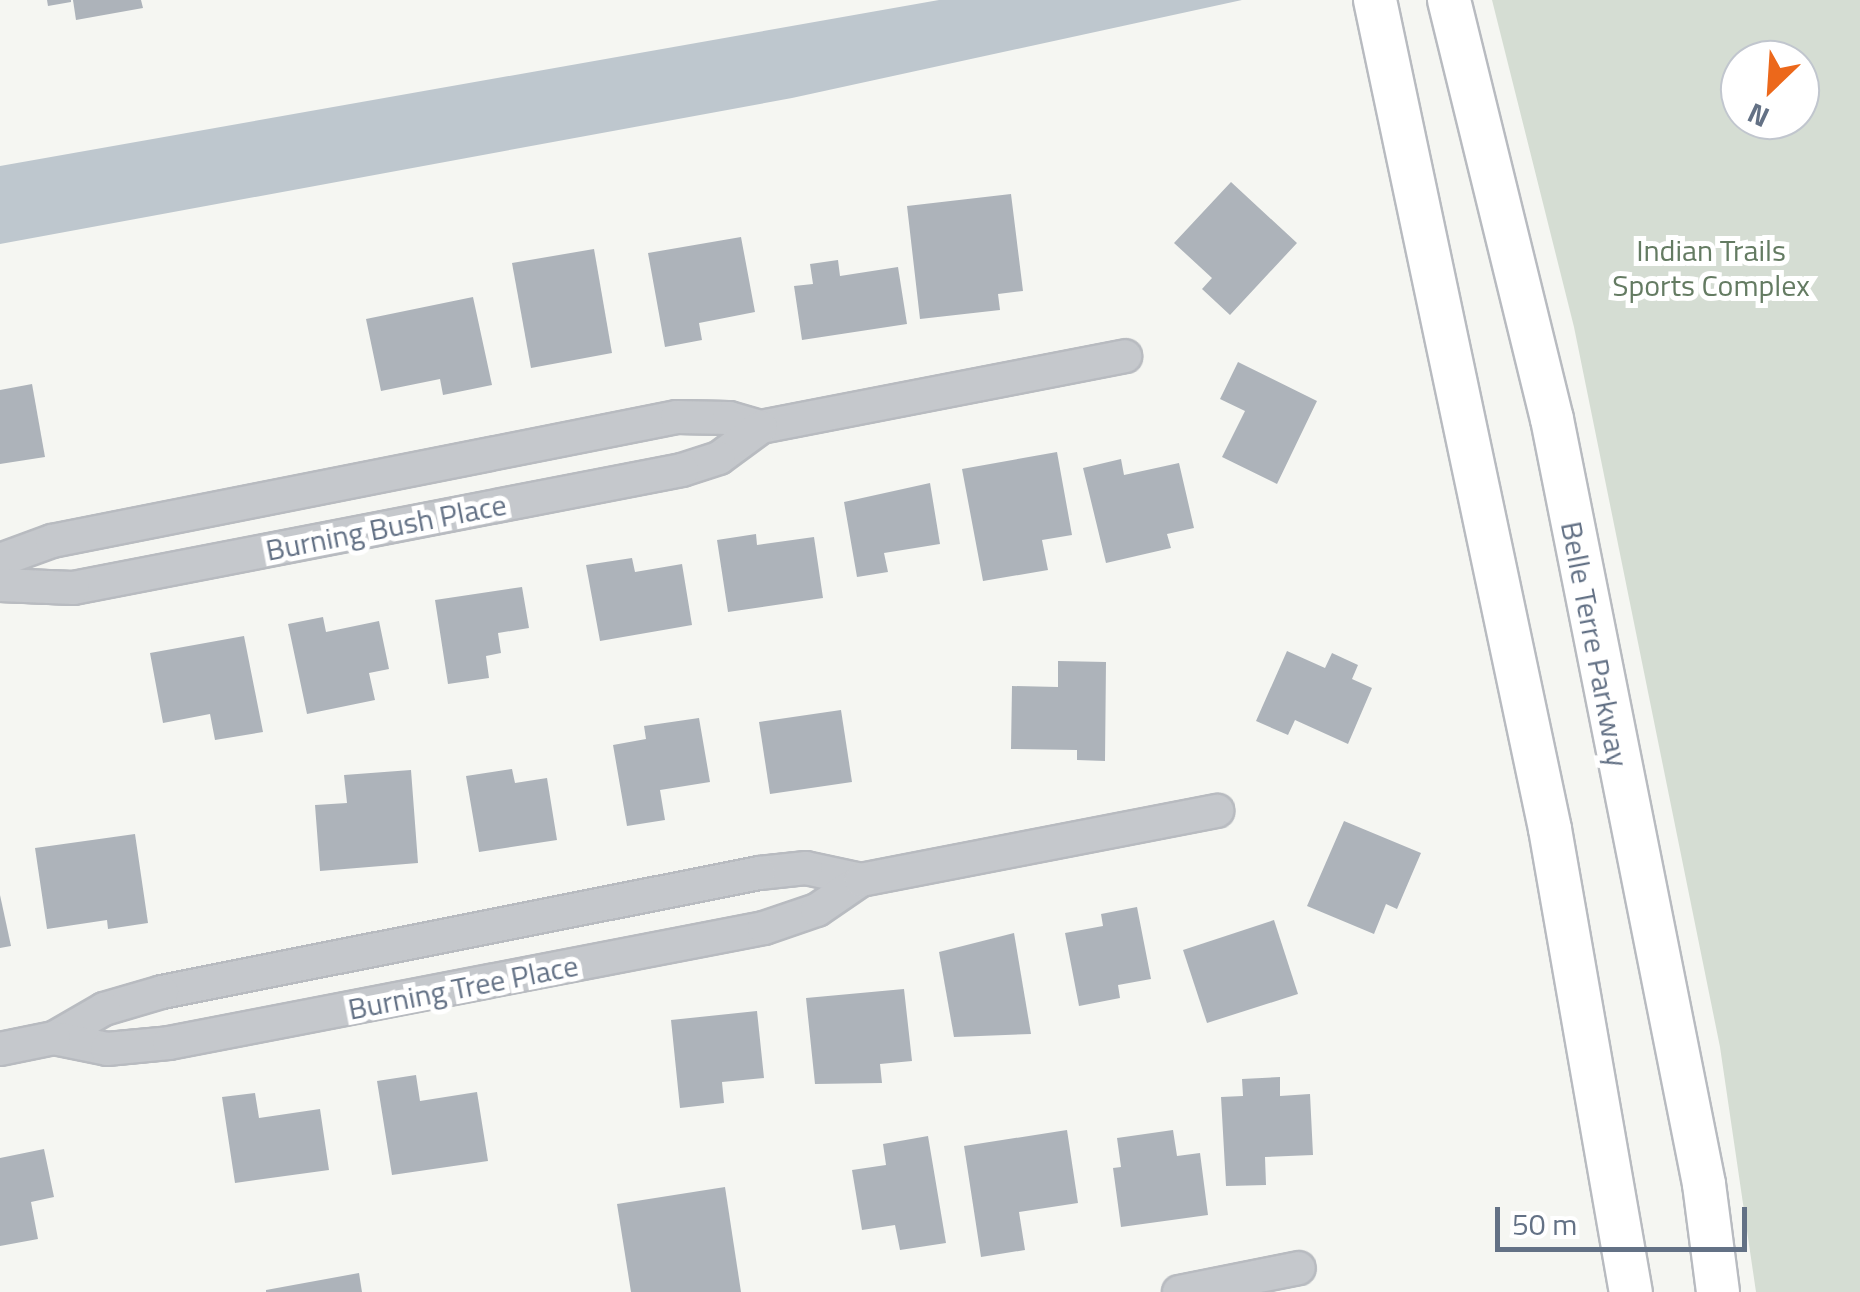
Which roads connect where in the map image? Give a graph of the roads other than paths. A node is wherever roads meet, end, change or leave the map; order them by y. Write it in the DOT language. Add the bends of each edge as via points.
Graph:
graph roads {
  1 [pos="1375,0"];
  2 [pos="1448,0"];
  3 [pos="1125,356"];
  4 [pos="761,427"];
  5 [pos="0,560"];
  6 [pos="0,585"];
  7 [pos="1217,810"];
  8 [pos="861,880"];
  9 [pos="54,1038"];
  10 [pos="0,1049"];
  11 [pos="1299,1268"];
  12 [pos="1179,1292"];
  13 [pos="1632,1292"];
  14 [pos="1718,1292"];
  1 -- 13 [label="main road" via="1550,829"];
  2 -- 14 [label="main road, Belle Terre Parkway" via="1552,419 1704,1184"];
  3 -- 4 [label="street, Burning Bush Place"];
  4 -- 5 [label="street, Burning Bush Place" via="729,418 677,417 52,541"];
  4 -- 6 [label="street, Burning Bush Place" via="719,458 682,470 73,588"];
  7 -- 8 [label="street, Burning Tree Place"];
  8 -- 9 [label="street, Burning Tree Place" via="806,868 721,880 162,992 104,1009"];
  8 -- 9 [label="street, Burning Tree Place" via="817,910 764,928 170,1043 107,1049"];
  9 -- 10 [label="street, Burning Tree Place"];
  11 -- 12 [label="street"];
}
